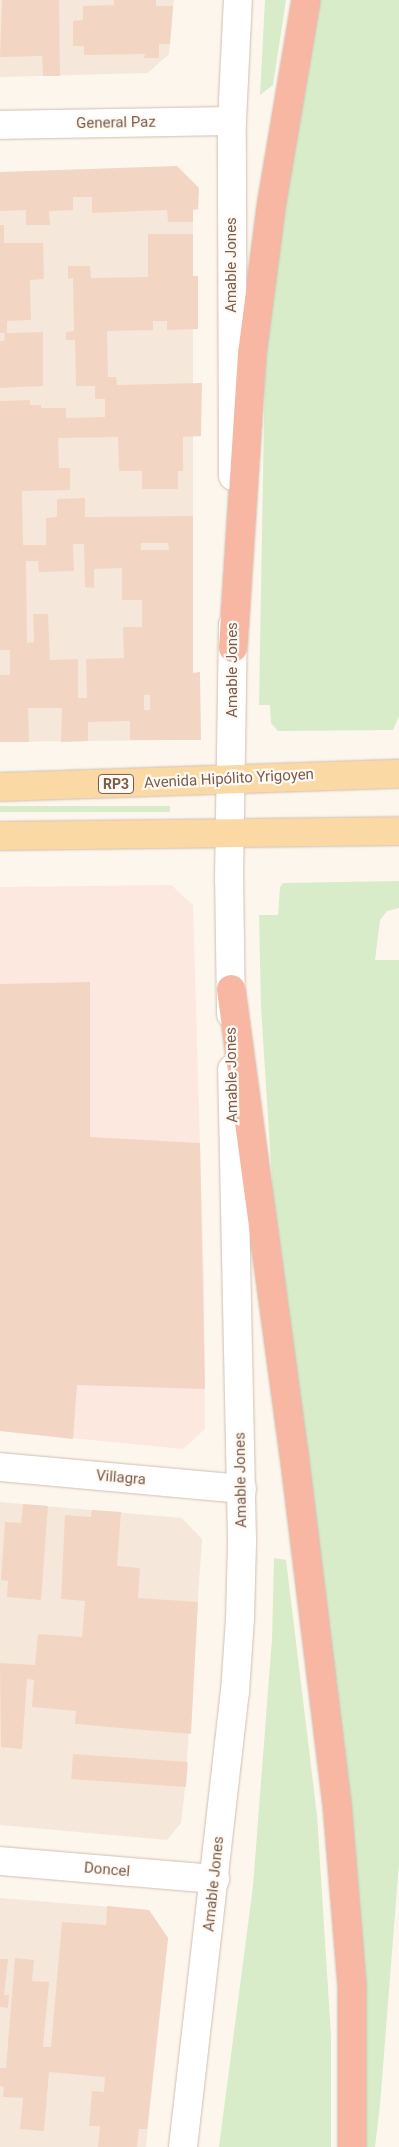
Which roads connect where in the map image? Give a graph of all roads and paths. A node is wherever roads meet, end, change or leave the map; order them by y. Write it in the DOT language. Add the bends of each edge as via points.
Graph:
graph roads {
  1 [pos="238,0"];
  2 [pos="306,0"];
  3 [pos="232,121"];
  4 [pos="0,124"];
  5 [pos="233,648"];
  6 [pos="399,774"];
  7 [pos="231,782"];
  8 [pos="0,787"];
  9 [pos="399,831"];
  10 [pos="230,832"];
  11 [pos="0,836"];
  12 [pos="231,989"];
  13 [pos="0,1467"];
  14 [pos="242,1489"];
  15 [pos="0,1861"];
  16 [pos="215,1879"];
  17 [pos="183,2147"];
  18 [pos="352,2147"];
  1 -- 3 [label="street, Amable Jones"];
  2 -- 5 [label="highway" via="272,201 252,354"];
  3 -- 4 [label="street, General Paz"];
  3 -- 5 [label="street, Amable Jones"];
  5 -- 7 [label="street, Amable Jones"];
  6 -- 7 [label="main road, Avenida Hipólito Yrigoyen / RP3" via="295,775"];
  7 -- 8 [label="main road, Avenida Hipólito Yrigoyen / RP3"];
  7 -- 10 [label="street, Amable Jones"];
  9 -- 10 [label="main road"];
  10 -- 11 [label="main road"];
  10 -- 12 [label="street, Amable Jones"];
  12 -- 14 [label="street, Amable Jones"];
  12 -- 18 [label="highway" via="337,1803 352,1987"];
  13 -- 14 [label="street, Villagra"];
  14 -- 16 [label="street, Amable Jones" via="240,1619"];
  15 -- 16 [label="street, Doncel"];
  16 -- 17 [label="street, Amable Jones"];
}
